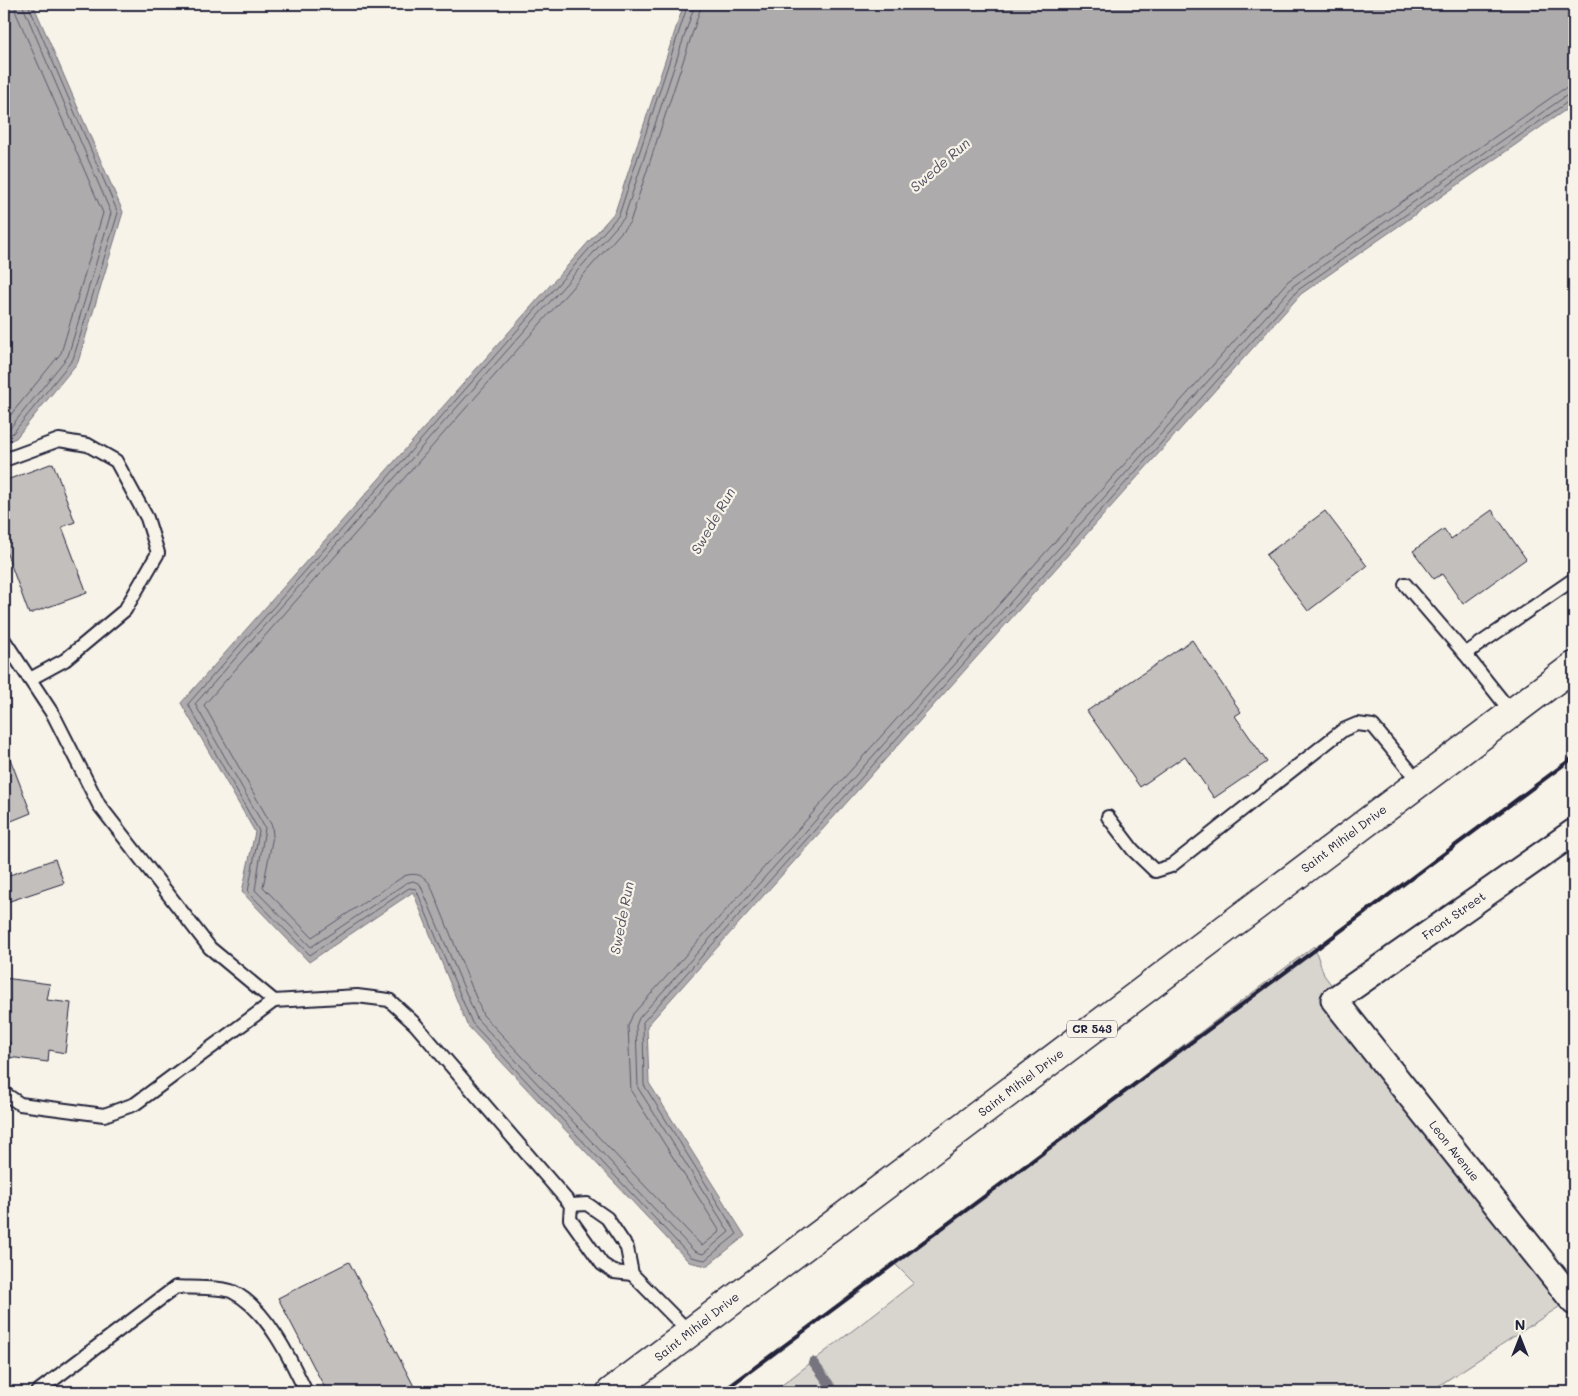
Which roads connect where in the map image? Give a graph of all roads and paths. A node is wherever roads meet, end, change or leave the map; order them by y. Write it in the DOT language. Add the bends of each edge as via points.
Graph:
graph roads {
  1 [pos="4,460"];
  2 [pos="1574,579"];
  3 [pos="1405,584"];
  4 [pos="4,640"];
  5 [pos="1465,654"];
  6 [pos="1574,666"];
  7 [pos="30,679"];
  8 [pos="1512,713"];
  9 [pos="1419,782"];
  10 [pos="1108,817"];
  11 [pos="1574,832"];
  12 [pos="274,1000"];
  13 [pos="1334,1000"];
  14 [pos="4,1093"];
  15 [pos="571,1205"];
  16 [pos="632,1274"];
  17 [pos="1574,1302"];
  18 [pos="690,1333"];
  19 [pos="37,1392"];
  20 [pos="306,1392"];
  21 [pos="611,1392"];
  1 -- 7 [label="lane" via="60,440 88,445 116,461 147,518 158,553 125,610 65,660"];
  2 -- 5 [label="lane"];
  3 -- 5 [label="lane"];
  4 -- 7 [label="lane"];
  5 -- 8 [label="lane"];
  6 -- 8 [label="main road, Saint Mihiel Drive / CR 543"];
  7 -- 12 [label="lane" via="54,716 99,805 210,948"];
  8 -- 9 [label="main road, Saint Mihiel Drive / CR 543"];
  9 -- 10 [label="lane" via="1373,726 1357,724 1342,730 1172,866 1155,871 1133,850"];
  9 -- 18 [label="main road, Saint Mihiel Drive / CR 543"];
  11 -- 13 [label="street, Front Street"];
  12 -- 14 [label="lane" via="135,1104 104,1115 20,1104"];
  12 -- 15 [label="lane" via="357,996 389,1000 415,1024"];
  13 -- 17 [label="street, Leon Avenue"];
  15 -- 16 [label="lane" via="570,1219 602,1264 614,1272"];
  15 -- 16 [label="lane" via="587,1204 607,1218 627,1248"];
  16 -- 18 [label="lane"];
  18 -- 21 [label="main road, Saint Mihiel Drive / CR 543"];
  19 -- 20 [label="lane" via="176,1287 232,1291 253,1307 272,1330"];
}
